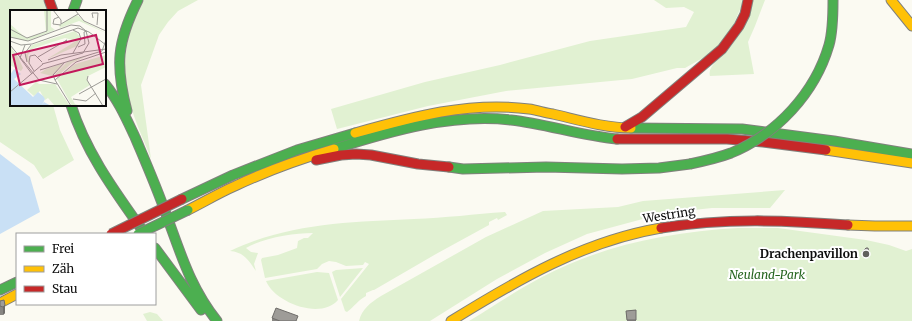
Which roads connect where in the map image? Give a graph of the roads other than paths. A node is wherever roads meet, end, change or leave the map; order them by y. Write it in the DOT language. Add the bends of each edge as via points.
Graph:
graph roads {
  1 [pos="48,0"];
  2 [pos="53,0"];
  3 [pos="78,0"];
  4 [pos="138,0"];
  5 [pos="748,0"];
  6 [pos="833,0"];
  7 [pos="891,0"];
  8 [pos="53,10"];
  9 [pos="58,10"];
  10 [pos="73,10"];
  11 [pos="912,26"];
  12 [pos="106,85"];
  13 [pos="106,95"];
  14 [pos="71,106"];
  15 [pos="624,128"];
  16 [pos="136,141"];
  17 [pos="912,154"];
  18 [pos="912,163"];
  19 [pos="281,167"];
  20 [pos="912,226"];
  21 [pos="113,233"];
  22 [pos="140,233"];
  23 [pos="144,233"];
  24 [pos="156,249"];
  25 [pos="16,282"];
  26 [pos="0,290"];
  27 [pos="16,295"];
  28 [pos="0,303"];
  29 [pos="207,318"];
  30 [pos="216,321"];
  31 [pos="451,321"];
  1 -- 8 [label="main road"];
  2 -- 9 [label="main road"];
  3 -- 10 [label="main road"];
  4 -- 16 [label="main road" via="122,36 118,67 120,86"];
  5 -- 15 [label="main road" via="747,9 733,38 642,117"];
  6 -- 19 [label="main road, bridge" via="834,13 827,52 814,81 781,122 728,154 690,164 659,168 463,169 356,154"];
  7 -- 11 [label="main road"];
  12 -- 16 [label="main road" via="119,104"];
  13 -- 29 [label="main road" via="124,126 184,274"];
  14 -- 23 [label="main road" via="81,133 121,201"];
  15 -- 17 [label="main road" via="742,129"];
  15 -- 21 [label="main road, bridge" via="603,126 530,109 454,108 390,123 297,150 234,175"];
  16 -- 30 [label="main road" via="162,199 188,275 200,299"];
  18 -- 19 [label="main road" via="832,150 740,140 625,140 597,137 527,122 459,119 404,129 342,146"];
  19 -- 22 [label="main road, bridge" via="241,183"];
  20 -- 31 [label="main road, Westring" via="732,220 660,228 614,239 562,259 532,273"];
  24 -- 29 [label="main road"];
  25 -- 26 [label="main road"];
  27 -- 28 [label="main road"];
}
